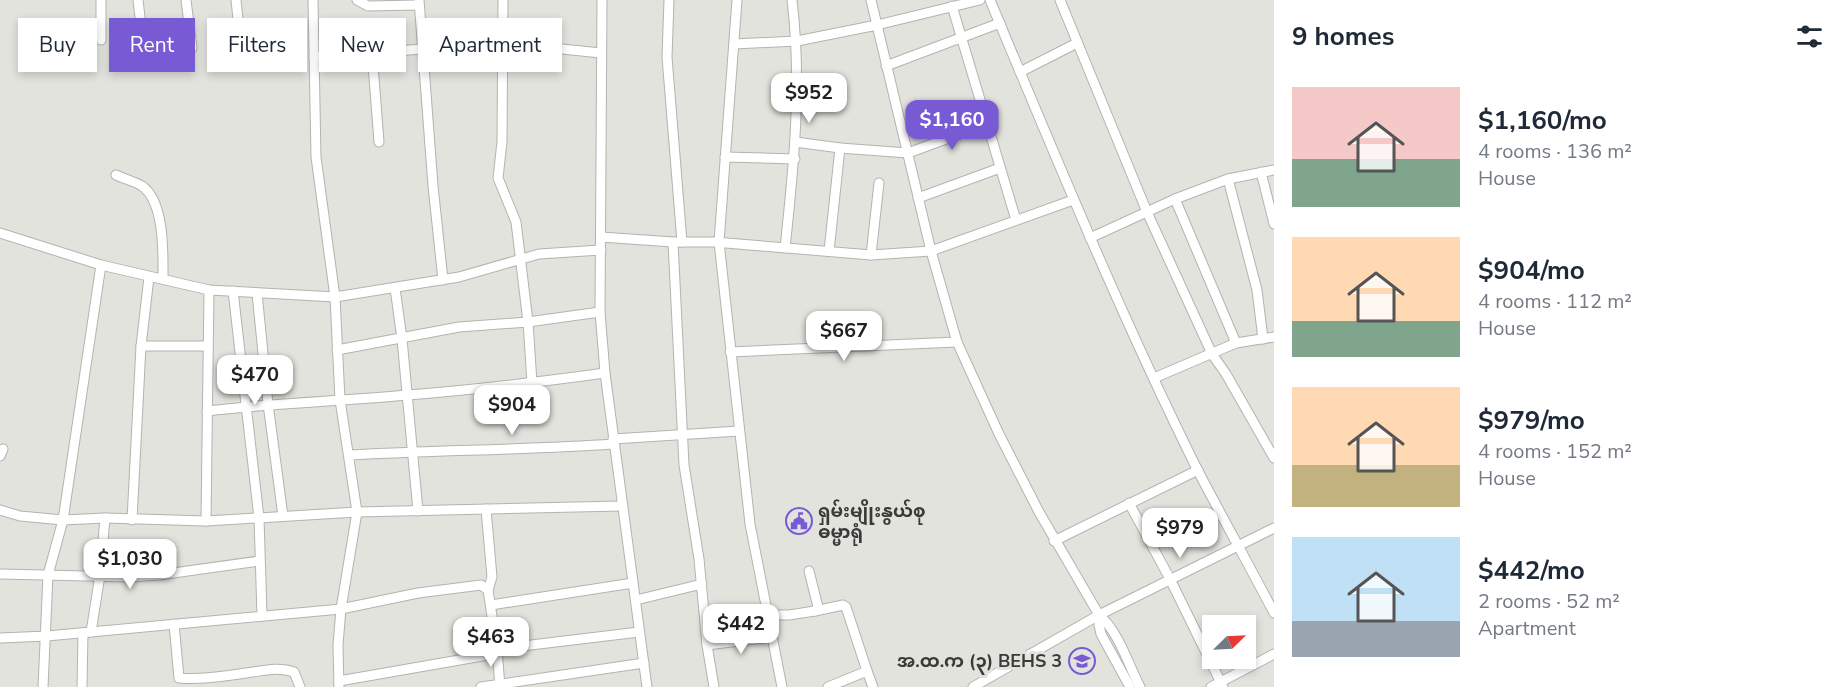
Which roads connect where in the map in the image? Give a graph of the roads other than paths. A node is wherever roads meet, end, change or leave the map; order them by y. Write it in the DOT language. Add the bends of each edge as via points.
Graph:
graph roads {
  1 [pos="101,0"];
  2 [pos="138,0"];
  3 [pos="186,0"];
  4 [pos="236,0"];
  5 [pos="314,0"];
  6 [pos="357,0"];
  7 [pos="502,0"];
  8 [pos="602,0"];
  9 [pos="669,0"];
  10 [pos="737,0"];
  11 [pos="792,0"];
  12 [pos="871,0"];
  13 [pos="930,0"];
  14 [pos="980,0"];
  15 [pos="990,0"];
  16 [pos="1060,0"];
  17 [pos="419,2"];
  18 [pos="952,6"];
  19 [pos="934,10"];
  20 [pos="140,18"];
  21 [pos="188,18"];
  22 [pos="238,18"];
  23 [pos="421,18"];
  24 [pos="502,18"];
  25 [pos="999,23"];
  26 [pos="877,25"];
  27 [pos="962,39"];
  28 [pos="101,40"];
  29 [pos="797,41"];
  30 [pos="1077,43"];
  31 [pos="734,44"];
  32 [pos="562,48"];
  33 [pos="601,52"];
  34 [pos="314,57"];
  35 [pos="319,57"];
  36 [pos="886,66"];
  37 [pos="374,72"];
  38 [pos="426,72"];
  39 [pos="501,72"];
  40 [pos="1020,72"];
  41 [pos="987,124"];
  42 [pos="379,142"];
  43 [pos="795,142"];
  44 [pos="840,148"];
  45 [pos="908,153"];
  46 [pos="725,157"];
  47 [pos="795,159"];
  48 [pos="1000,168"];
  49 [pos="1274,170"];
  50 [pos="1261,172"];
  51 [pos="116,175"];
  52 [pos="1228,179"];
  53 [pos="879,183"];
  54 [pos="918,198"];
  55 [pos="1073,200"];
  56 [pos="1176,200"];
  57 [pos="1148,212"];
  58 [pos="1016,220"];
  59 [pos="1274,224"];
  60 [pos="0,233"];
  61 [pos="601,237"];
  62 [pos="1090,238"];
  63 [pos="678,242"];
  64 [pos="719,242"];
  65 [pos="785,248"];
  66 [pos="601,250"];
  67 [pos="930,250"];
  68 [pos="829,251"];
  69 [pos="871,255"];
  70 [pos="522,257"];
  71 [pos="101,265"];
  72 [pos="149,278"];
  73 [pos="163,279"];
  74 [pos="443,280"];
  75 [pos="394,288"];
  76 [pos="209,290"];
  77 [pos="233,291"];
  78 [pos="257,293"];
  79 [pos="335,297"];
  80 [pos="600,312"];
  81 [pos="528,322"];
  82 [pos="1274,337"];
  83 [pos="402,339"];
  84 [pos="1263,339"];
  85 [pos="957,342"];
  86 [pos="1236,343"];
  87 [pos="141,346"];
  88 [pos="208,346"];
  89 [pos="337,350"];
  90 [pos="730,352"];
  91 [pos="1212,354"];
  92 [pos="604,373"];
  93 [pos="1154,378"];
  94 [pos="532,383"];
  95 [pos="408,396"];
  96 [pos="340,400"];
  97 [pos="268,404"];
  98 [pos="247,406"];
  99 [pos="207,411"];
  100 [pos="739,430"];
  101 [pos="682,436"];
  102 [pos="613,442"];
  103 [pos="412,451"];
  104 [pos="350,455"];
  105 [pos="1274,458"];
  106 [pos="1198,470"];
  107 [pos="1129,503"];
  108 [pos="621,506"];
  109 [pos="486,509"];
  110 [pos="0,510"];
  111 [pos="418,511"];
  112 [pos="357,512"];
  113 [pos="284,516"];
  114 [pos="105,518"];
  115 [pos="259,518"];
  116 [pos="63,520"];
  117 [pos="132,520"];
  118 [pos="206,520"];
  119 [pos="1274,528"];
  120 [pos="1054,541"];
  121 [pos="1239,545"];
  122 [pos="259,561"];
  123 [pos="809,570"];
  124 [pos="0,574"];
  125 [pos="48,575"];
  126 [pos="100,575"];
  127 [pos="1170,579"];
  128 [pos="633,583"];
  129 [pos="702,585"];
  130 [pos="488,590"];
  131 [pos="636,600"];
  132 [pos="491,605"];
  133 [pos="341,609"];
  134 [pos="815,611"];
  135 [pos="1274,613"];
  136 [pos="768,615"];
  137 [pos="1099,615"];
  138 [pos="262,616"];
  139 [pos="174,624"];
  140 [pos="87,632"];
  141 [pos="639,632"];
  142 [pos="47,636"];
  143 [pos="772,637"];
  144 [pos="1,640"];
  145 [pos="707,645"];
  146 [pos="497,649"];
  147 [pos="1274,654"];
  148 [pos="644,663"];
  149 [pos="867,671"];
  150 [pos="339,684"];
  151 [pos="1222,685"];
  152 [pos="500,686"];
  153 [pos="43,687"];
  154 [pos="82,687"];
  155 [pos="300,687"];
  156 [pos="481,687"];
  157 [pos="647,687"];
  158 [pos="714,687"];
  159 [pos="782,687"];
  160 [pos="828,687"];
  161 [pos="873,687"];
  162 [pos="973,687"];
  163 [pos="1130,687"];
  164 [pos="1140,687"];
  165 [pos="1211,687"];
  1 -- 28 [label="street"];
  2 -- 20 [label="street"];
  3 -- 21 [label="street"];
  4 -- 22 [label="street"];
  5 -- 34 [label="street"];
  6 -- 17 [label="street" via="368,6"];
  7 -- 24 [label="street"];
  8 -- 33 [label="street"];
  9 -- 63 [label="street" via="667,57"];
  10 -- 31 [label="street"];
  11 -- 29 [label="street"];
  12 -- 26 [label="street"];
  13 -- 19 [label="street"];
  14 -- 18 [label="street"];
  15 -- 25 [label="street"];
  16 -- 30 [label="street"];
  17 -- 23 [label="street"];
  18 -- 19 [label="street"];
  18 -- 27 [label="street"];
  19 -- 26 [label="street"];
  25 -- 27 [label="street"];
  25 -- 40 [label="street"];
  26 -- 29 [label="street"];
  26 -- 36 [label="street"];
  27 -- 36 [label="street"];
  27 -- 41 [label="street"];
  29 -- 31 [label="street"];
  29 -- 43 [label="street"];
  30 -- 40 [label="street"];
  30 -- 57 [label="street"];
  31 -- 46 [label="street"];
  32 -- 33 [label="street"];
  33 -- 61 [label="street"];
  34 -- 35 [label="street"];
  34 -- 79 [label="street" via="316,157"];
  36 -- 45 [label="street"];
  37 -- 42 [label="street"];
  38 -- 74 [label="street"];
  39 -- 70 [label="street" via="498,178 516,222"];
  40 -- 55 [label="street"];
  41 -- 45 [label="street"];
  41 -- 48 [label="street"];
  43 -- 44 [label="street"];
  43 -- 47 [label="street"];
  44 -- 45 [label="street"];
  44 -- 68 [label="street"];
  45 -- 54 [label="street"];
  46 -- 47 [label="street"];
  46 -- 64 [label="street"];
  47 -- 65 [label="street"];
  48 -- 54 [label="street"];
  48 -- 58 [label="street"];
  49 -- 50 [label="street"];
  50 -- 52 [label="street"];
  50 -- 59 [label="street"];
  51 -- 73 [label="street" via="143,187 156,207"];
  52 -- 56 [label="street"];
  52 -- 84 [label="street" via="1257,290"];
  53 -- 69 [label="street"];
  54 -- 67 [label="street"];
  55 -- 58 [label="street"];
  55 -- 62 [label="street"];
  56 -- 57 [label="street"];
  56 -- 86 [label="street"];
  57 -- 62 [label="street"];
  57 -- 91 [label="street"];
  58 -- 67 [label="street"];
  60 -- 71 [label="street"];
  61 -- 63 [label="street"];
  61 -- 66 [label="street"];
  62 -- 93 [label="street"];
  63 -- 64 [label="street"];
  63 -- 101 [label="street"];
  64 -- 65 [label="street"];
  64 -- 90 [label="street"];
  65 -- 68 [label="street"];
  66 -- 70 [label="street"];
  66 -- 80 [label="street"];
  67 -- 69 [label="street"];
  67 -- 85 [label="street"];
  68 -- 69 [label="street"];
  70 -- 74 [label="street"];
  70 -- 81 [label="street"];
  71 -- 72 [label="street"];
  71 -- 116 [label="street"];
  72 -- 73 [label="street"];
  72 -- 87 [label="street"];
  73 -- 76 [label="street"];
  74 -- 75 [label="street"];
  75 -- 79 [label="street"];
  75 -- 83 [label="street"];
  76 -- 77 [label="street"];
  76 -- 88 [label="street"];
  77 -- 78 [label="street"];
  77 -- 98 [label="street"];
  78 -- 79 [label="street"];
  78 -- 97 [label="street"];
  79 -- 89 [label="street"];
  80 -- 81 [label="street"];
  80 -- 92 [label="street"];
  81 -- 83 [label="street" via="459,327"];
  81 -- 94 [label="street"];
  82 -- 84 [label="street"];
  83 -- 89 [label="street"];
  83 -- 95 [label="street"];
  84 -- 86 [label="street"];
  85 -- 90 [label="street"];
  85 -- 120 [label="street"];
  86 -- 91 [label="street"];
  87 -- 88 [label="street"];
  87 -- 117 [label="street"];
  88 -- 99 [label="street"];
  89 -- 96 [label="street"];
  90 -- 100 [label="street"];
  91 -- 93 [label="street"];
  91 -- 105 [label="street"];
  92 -- 94 [label="street"];
  92 -- 102 [label="street"];
  93 -- 106 [label="street"];
  94 -- 95 [label="street"];
  95 -- 96 [label="street"];
  95 -- 103 [label="street"];
  96 -- 97 [label="street"];
  96 -- 104 [label="street"];
  97 -- 98 [label="street"];
  97 -- 113 [label="street"];
  98 -- 99 [label="street"];
  98 -- 115 [label="street"];
  99 -- 118 [label="street"];
  100 -- 101 [label="street"];
  100 -- 136 [label="street" via="750,524"];
  101 -- 102 [label="street"];
  101 -- 129 [label="street"];
  102 -- 103 [label="street" via="536,449"];
  102 -- 108 [label="street"];
  103 -- 104 [label="street"];
  103 -- 111 [label="street"];
  104 -- 112 [label="street"];
  106 -- 107 [label="street"];
  106 -- 121 [label="street"];
  107 -- 120 [label="street"];
  107 -- 127 [label="street"];
  108 -- 109 [label="street"];
  108 -- 128 [label="street"];
  109 -- 111 [label="street"];
  109 -- 130 [label="street" via="492,578"];
  110 -- 116 [label="street"];
  111 -- 112 [label="street"];
  112 -- 113 [label="street"];
  112 -- 133 [label="street"];
  113 -- 115 [label="street"];
  114 -- 116 [label="street"];
  114 -- 117 [label="street"];
  114 -- 126 [label="street"];
  115 -- 118 [label="street"];
  115 -- 122 [label="street"];
  116 -- 125 [label="street"];
  117 -- 118 [label="street"];
  119 -- 121 [label="street"];
  120 -- 137 [label="street"];
  121 -- 127 [label="street"];
  121 -- 135 [label="street"];
  122 -- 126 [label="street" via="159,575"];
  122 -- 138 [label="street"];
  123 -- 134 [label="street" via="818,607"];
  124 -- 125 [label="street"];
  125 -- 126 [label="street"];
  125 -- 142 [label="street"];
  126 -- 140 [label="street"];
  127 -- 137 [label="street"];
  127 -- 151 [label="street"];
  128 -- 131 [label="street"];
  128 -- 132 [label="street"];
  129 -- 131 [label="street"];
  129 -- 145 [label="street"];
  130 -- 132 [label="street"];
  130 -- 133 [label="street" via="481,585 441,590"];
  131 -- 141 [label="street"];
  132 -- 146 [label="street"];
  133 -- 138 [label="street"];
  133 -- 150 [label="street"];
  134 -- 136 [label="street"];
  134 -- 149 [label="street" via="846,607"];
  136 -- 143 [label="street"];
  137 -- 162 [label="street"];
  137 -- 163 [label="street" via="1101,634"];
  137 -- 164 [label="street" via="1112,631"];
  138 -- 139 [label="street"];
  139 -- 140 [label="street"];
  139 -- 155 [label="street" via="179,678 280,668 294,672"];
  140 -- 142 [label="street"];
  140 -- 154 [label="street"];
  141 -- 146 [label="street"];
  141 -- 148 [label="street"];
  142 -- 144 [label="street"];
  142 -- 153 [label="street"];
  143 -- 145 [label="street"];
  143 -- 159 [label="street"];
  145 -- 158 [label="street"];
  146 -- 150 [label="street" via="488,655"];
  146 -- 152 [label="street"];
  147 -- 151 [label="street"];
  148 -- 152 [label="street"];
  148 -- 157 [label="street"];
  149 -- 160 [label="street"];
  149 -- 161 [label="street"];
  151 -- 165 [label="street"];
  152 -- 156 [label="street"];
}
